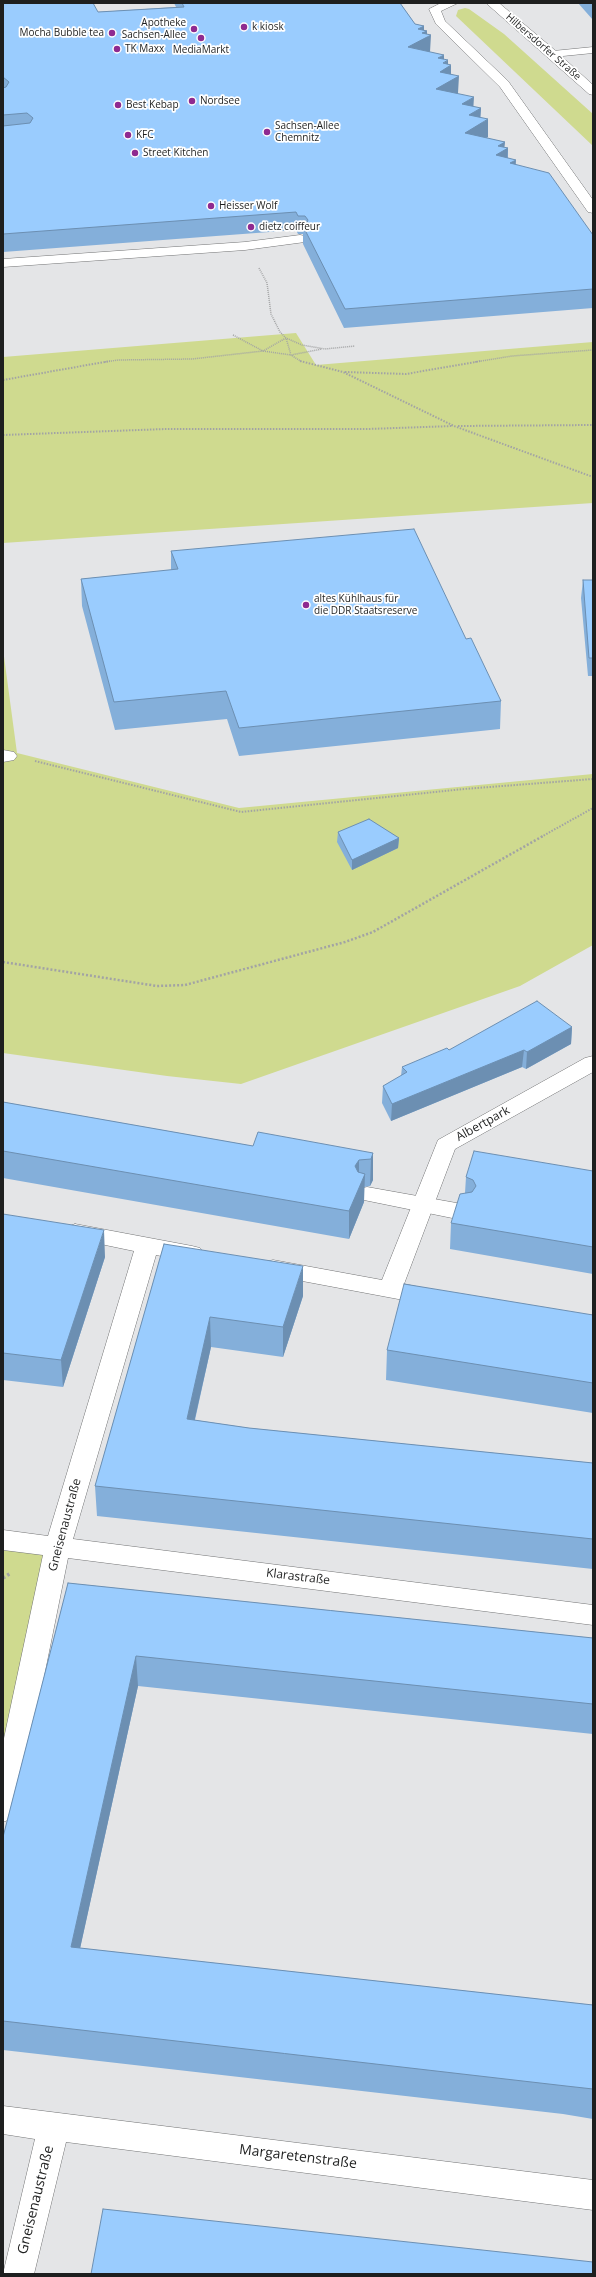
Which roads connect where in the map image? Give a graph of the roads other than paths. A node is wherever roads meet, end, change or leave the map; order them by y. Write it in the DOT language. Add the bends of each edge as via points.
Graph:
graph roads {
  1 [pos="452,3"];
  2 [pos="492,3"];
  3 [pos="593,50"];
  4 [pos="552,54"];
  5 [pos="593,91"];
  6 [pos="593,210"];
  7 [pos="300,239"];
  8 [pos="3,263"];
  9 [pos="593,1062"];
  10 [pos="367,1194"];
  11 [pos="423,1206"];
  12 [pos="462,1212"];
  13 [pos="56,1229"];
  14 [pos="147,1245"];
  15 [pos="210,1257"];
  16 [pos="249,1264"];
  17 [pos="390,1290"];
  18 [pos="449,1300"];
  19 [pos="3,1540"];
  20 [pos="58,1545"];
  21 [pos="593,1615"];
  22 [pos="3,1810"];
  23 [pos="3,2120"];
  24 [pos="54,2126"];
  25 [pos="593,2195"];
  26 [pos="18,2274"];
  1 -- 6 [label="street" via="435,9 440,22 504,84"];
  2 -- 4 [label="street, Hilbersdorfer Straße"];
  3 -- 4 [label="street"];
  4 -- 5 [label="street, Hilbersdorfer Straße"];
  7 -- 8 [label="street" via="246,246"];
  9 -- 11 [label="street, Albertpark" via="446,1144"];
  10 -- 11 [label="street"];
  11 -- 12 [label="street"];
  11 -- 17 [label="street, Albertpark"];
  13 -- 14 [label="street"];
  14 -- 15 [label="street"];
  14 -- 20 [label="street, Gneisenaustraße"];
  16 -- 17 [label="street"];
  17 -- 18 [label="street"];
  19 -- 20 [label="street, Klarastraße"];
  20 -- 21 [label="street, Klarastraße"];
  20 -- 22 [label="street, Gneisenaustraße"];
  23 -- 24 [label="street, Margaretenstraße"];
  24 -- 25 [label="street, Margaretenstraße"];
  24 -- 26 [label="street, Gneisenaustraße"];
}
